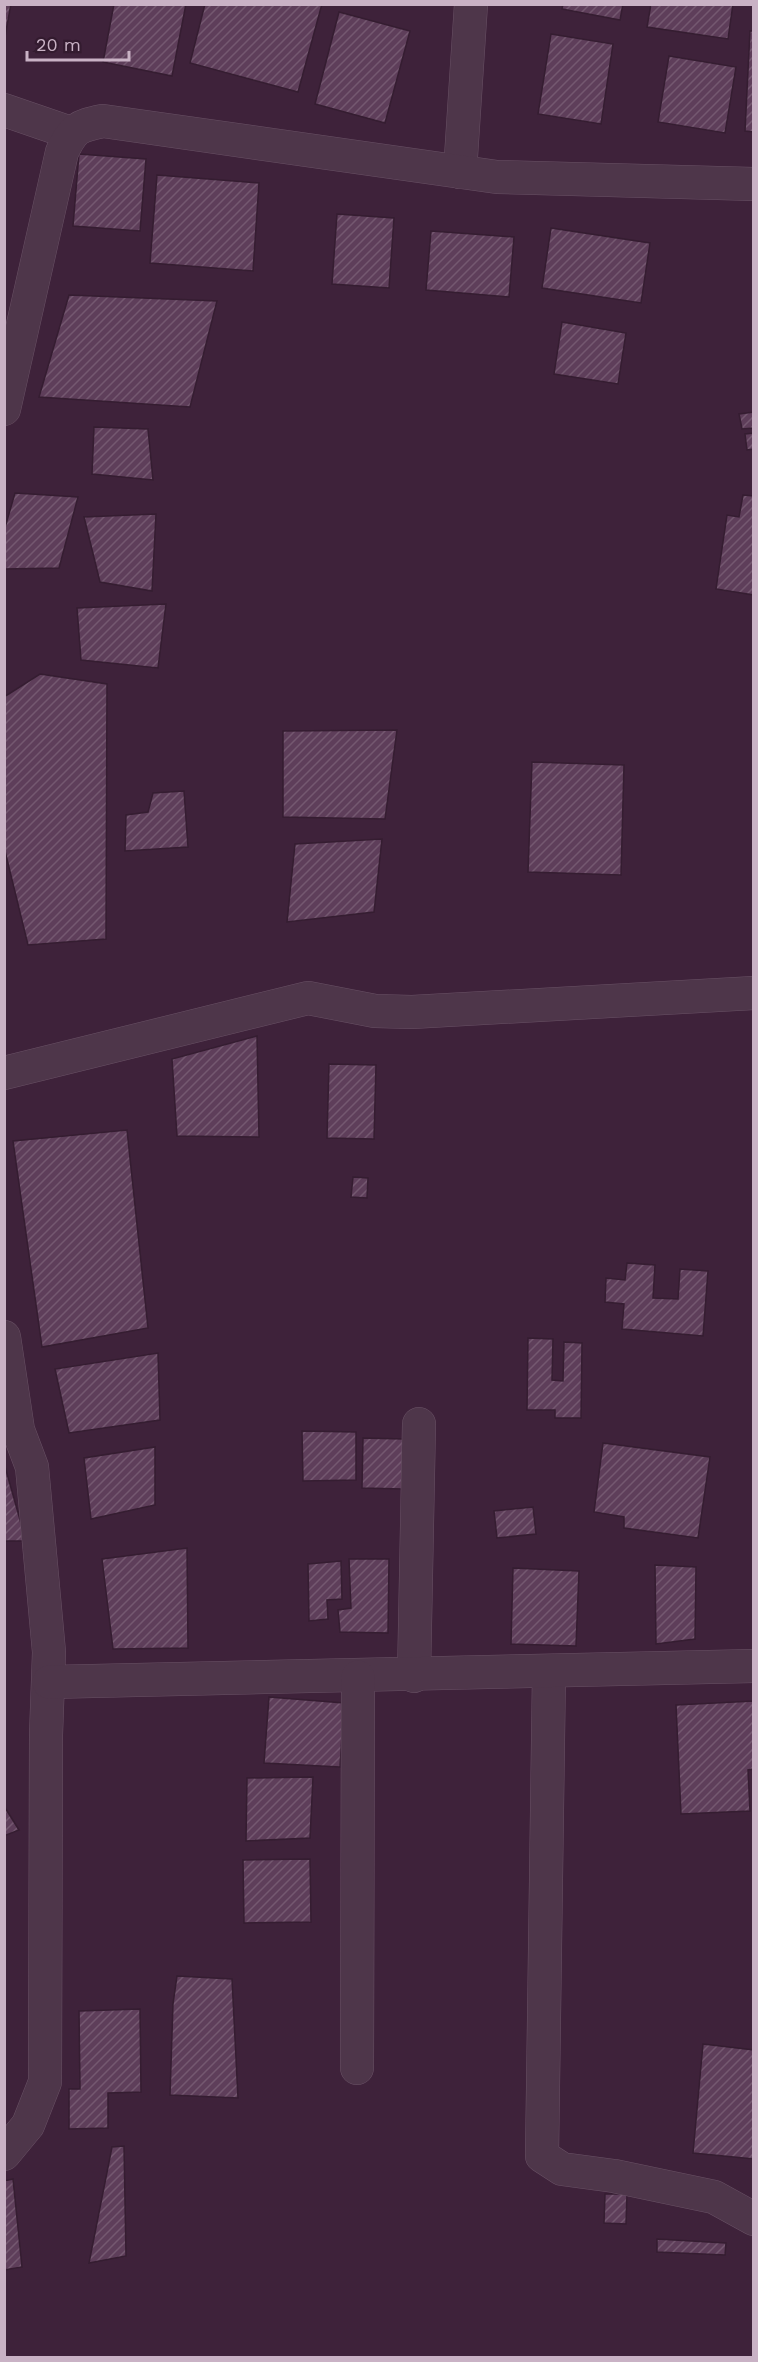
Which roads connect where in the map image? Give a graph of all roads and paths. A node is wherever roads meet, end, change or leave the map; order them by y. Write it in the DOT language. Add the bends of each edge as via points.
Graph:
graph roads {
  1 [pos="471,4"];
  2 [pos="4,110"];
  3 [pos="71,133"];
  4 [pos="460,172"];
  5 [pos="753,184"];
  6 [pos="4,409"];
  7 [pos="753,993"];
  8 [pos="4,1073"];
  9 [pos="4,1337"];
  10 [pos="419,1424"];
  11 [pos="753,1666"];
  12 [pos="549,1672"];
  13 [pos="414,1676"];
  14 [pos="358,1677"];
  15 [pos="49,1682"];
  16 [pos="357,2068"];
  17 [pos="4,2154"];
  18 [pos="753,2219"];
  1 -- 4 [label="street"];
  2 -- 3 [label="street"];
  3 -- 4 [label="street" via="84,125 103,122"];
  3 -- 6 [label="street" via="62,152"];
  4 -- 5 [label="street" via="497,177"];
  7 -- 8 [label="street" via="412,1012 375,1011 308,998"];
  9 -- 15 [label="street" via="18,1430 32,1467"];
  10 -- 13 [label="street"];
  11 -- 12 [label="street"];
  12 -- 13 [label="street"];
  12 -- 18 [label="street" via="542,2156 562,2169 714,2197"];
  13 -- 14 [label="street"];
  14 -- 15 [label="street"];
  14 -- 16 [label="street"];
  15 -- 17 [label="street" via="45,2082 28,2125"];
}
